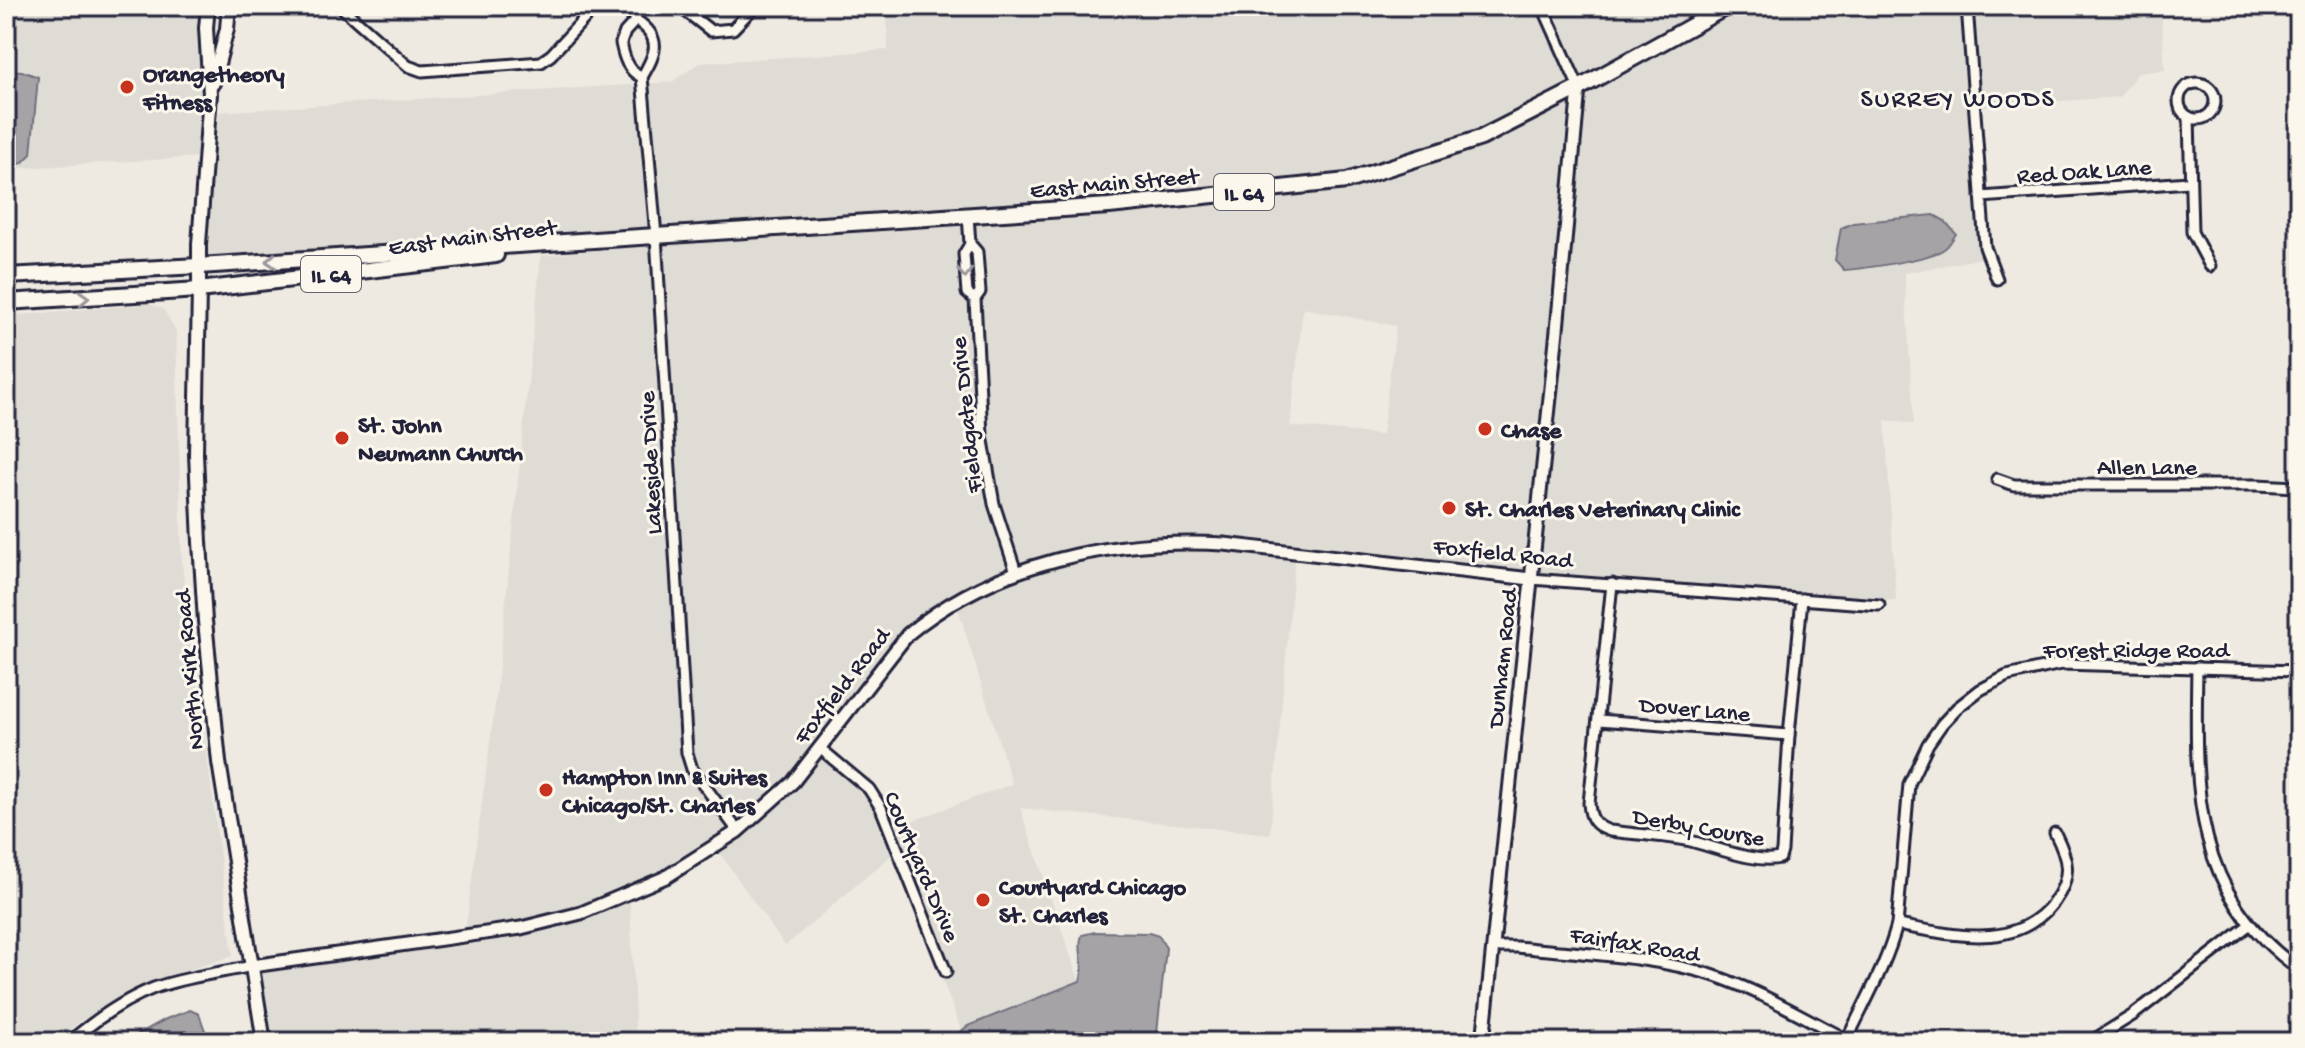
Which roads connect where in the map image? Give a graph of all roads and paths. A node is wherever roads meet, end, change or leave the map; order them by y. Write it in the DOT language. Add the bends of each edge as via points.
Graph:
graph roads {
  1 [pos="208,6"];
  2 [pos="229,6"];
  3 [pos="340,6"];
  4 [pos="596,6"];
  5 [pos="636,6"];
  6 [pos="679,6"];
  7 [pos="755,6"];
  8 [pos="1545,6"];
  9 [pos="1728,6"];
  10 [pos="1967,6"];
  11 [pos="636,20"];
  12 [pos="642,77"];
  13 [pos="1579,88"];
  14 [pos="210,94"];
  15 [pos="2189,117"];
  16 [pos="2189,182"];
  17 [pos="1981,197"];
  18 [pos="968,215"];
  19 [pos="656,236"];
  20 [pos="199,266"];
  21 [pos="2210,266"];
  22 [pos="6,276"];
  23 [pos="1997,279"];
  24 [pos="199,290"];
  25 [pos="6,302"];
  26 [pos="1997,479"];
  27 [pos="2299,487"];
  28 [pos="1016,572"];
  29 [pos="1531,579"];
  30 [pos="1612,584"];
  31 [pos="1802,599"];
  32 [pos="1879,605"];
  33 [pos="2197,667"];
  34 [pos="2299,671"];
  35 [pos="1599,720"];
  36 [pos="1789,735"];
  37 [pos="821,749"];
  38 [pos="738,831"];
  39 [pos="2055,833"];
  40 [pos="1897,925"];
  41 [pos="2249,925"];
  42 [pos="1493,947"];
  43 [pos="252,966"];
  44 [pos="2299,969"];
  45 [pos="946,972"];
  46 [pos="1850,1041"];
  47 [pos="69,1042"];
  48 [pos="264,1042"];
  49 [pos="1483,1042"];
  50 [pos="2090,1042"];
  1 -- 14 [label="main road"];
  2 -- 14 [label="main road"];
  3 -- 4 [label="street" via="408,66 422,71 541,62"];
  5 -- 11 [label="street, Lakeside Drive"];
  6 -- 7 [label="street" via="711,31 733,29"];
  8 -- 13 [label="street"];
  9 -- 13 [label="main road, East Main Street / IL 64"];
  10 -- 17 [label="street"];
  11 -- 12 [label="street, Lakeside Drive" via="651,33 655,45"];
  11 -- 12 [label="street, Lakeside Drive" via="621,43 630,69"];
  12 -- 19 [label="street, Lakeside Drive"];
  13 -- 18 [label="main road, East Main Street / IL 64" via="1481,138 1347,181"];
  13 -- 29 [label="street, Dunham Road"];
  14 -- 20 [label="main road, North Kirk Road"];
  15 -- 16 [label="street"];
  16 -- 17 [label="street, Red Oak Lane"];
  16 -- 21 [label="street" via="2192,232"];
  17 -- 23 [label="street" via="1985,247"];
  18 -- 19 [label="main road, East Main Street / IL 64"];
  18 -- 28 [label="street, Fieldgate Drive" via="970,244 964,254 967,293 975,299 982,435 994,504"];
  19 -- 20 [label="main road, East Main Street / IL 64, one-way"];
  19 -- 24 [label="main road, East Main Street / IL 64"];
  19 -- 38 [label="street, Lakeside Drive" via="687,753 692,769"];
  20 -- 22 [label="main road, East Main Street / IL 64"];
  20 -- 24 [label="main road, North Kirk Road"];
  25 -- 24 [label="main road, East Main Street / IL 64, one-way"];
  24 -- 43 [label="main road, North Kirk Road" via="196,454 205,621 219,762"];
  26 -- 27 [label="street, Allen Lane" via="2014,485"];
  28 -- 29 [label="street, Foxfield Road" via="1115,547 1192,542"];
  28 -- 37 [label="street, Foxfield Road" via="956,599 908,634"];
  29 -- 30 [label="street, Foxfield Road"];
  29 -- 42 [label="street, Dunham Road"];
  30 -- 31 [label="street, Foxfield Road"];
  30 -- 35 [label="street, Derby Course"];
  31 -- 32 [label="street, Foxfield Road"];
  31 -- 36 [label="street, Derby Course"];
  33 -- 34 [label="street, Forest Ridge Road"];
  33 -- 40 [label="street, Forest Ridge Road" via="2061,664 2007,676 1957,708 1928,744 1909,784"];
  33 -- 41 [label="street" via="2196,774 2207,841 2230,896"];
  35 -- 36 [label="street, Dover Lane"];
  35 -- 36 [label="street, Derby Course" via="1589,803 1592,820 1600,827 1773,860 1782,851"];
  37 -- 38 [label="street, Foxfield Road"];
  37 -- 45 [label="street, Courtyard Drive" via="869,789 881,808"];
  38 -- 43 [label="street, Foxfield Road" via="666,877 581,913 521,928"];
  39 -- 40 [label="street" via="2068,871 2046,913 2025,927 1967,937"];
  40 -- 46 [label="street, Forest Ridge Road"];
  41 -- 44 [label="street"];
  41 -- 50 [label="street"];
  42 -- 46 [label="street, Fairfax Road" via="1669,964 1759,994"];
  42 -- 49 [label="street, Dunham Road"];
  43 -- 47 [label="street" via="155,988"];
  43 -- 48 [label="main road, North Kirk Road"];
}
